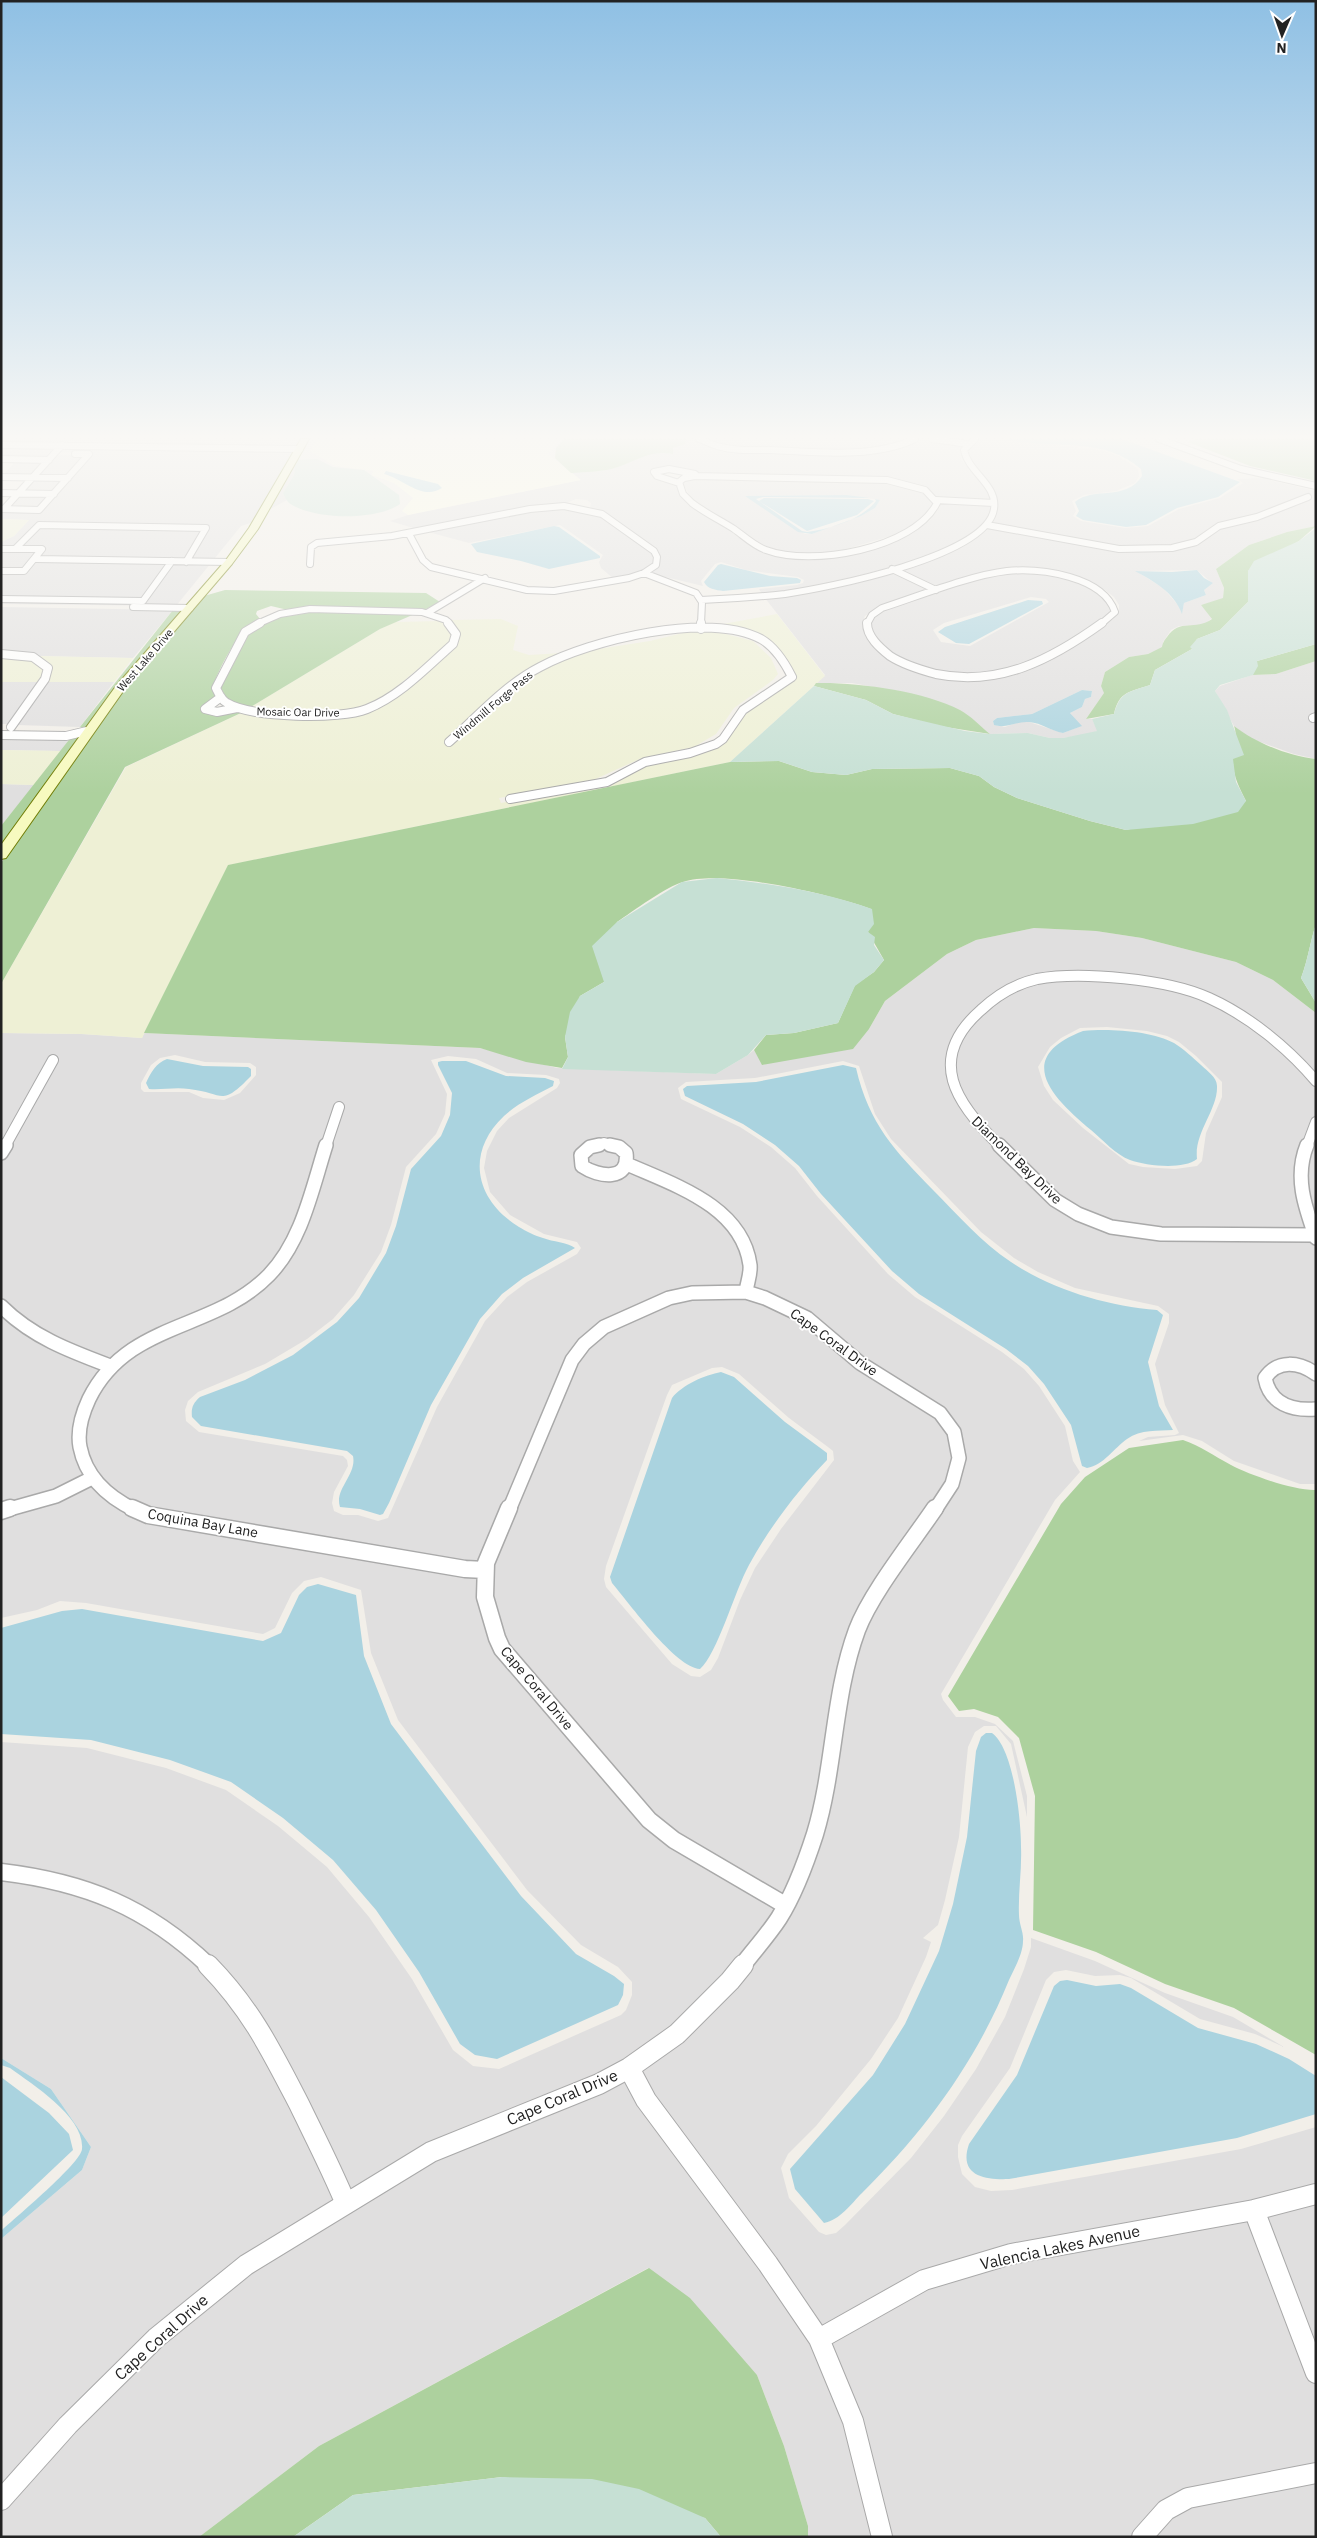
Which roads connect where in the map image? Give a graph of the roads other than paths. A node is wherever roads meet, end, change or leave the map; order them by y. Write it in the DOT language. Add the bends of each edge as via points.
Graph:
graph roads {
  1 [pos="189,557"];
  2 [pos="232,557"];
  3 [pos="310,557"];
  4 [pos="421,557"];
  5 [pos="657,557"];
  6 [pos="933,557"];
  7 [pos="36,559"];
  8 [pos="172,561"];
  9 [pos="186,562"];
  10 [pos="229,562"];
  11 [pos="310,564"];
  12 [pos="892,569"];
  13 [pos="1,571"];
  14 [pos="644,573"];
  15 [pos="485,578"];
  16 [pos="936,590"];
  17 [pos="1,599"];
  18 [pos="701,600"];
  19 [pos="1,606"];
  20 [pos="190,608"];
  21 [pos="270,608"];
  22 [pos="287,612"];
  23 [pos="428,613"];
  24 [pos="701,628"];
  25 [pos="1,654"];
  26 [pos="221,697"];
  27 [pos="236,708"];
  28 [pos="1,727"];
  29 [pos="11,727"];
  30 [pos="87,731"];
  31 [pos="1,735"];
  32 [pos="450,742"];
  33 [pos="510,799"];
  34 [pos="1,855"];
  35 [pos="53,1060"];
  36 [pos="1316,1081"];
  37 [pos="339,1107"];
  38 [pos="1316,1122"];
  39 [pos="1,1153"];
  40 [pos="628,1164"];
  41 [pos="1315,1236"];
  42 [pos="746,1292"];
  43 [pos="1,1306"];
  44 [pos="110,1366"];
  45 [pos="1316,1374"];
  46 [pos="1316,1409"];
  47 [pos="92,1478"];
  48 [pos="1,1510"];
  49 [pos="485,1570"];
  50 [pos="1,1872"];
  51 [pos="785,1905"];
  52 [pos="630,2068"];
  53 [pos="1316,2194"];
  54 [pos="346,2204"];
  55 [pos="1254,2210"];
  56 [pos="819,2339"];
  57 [pos="1316,2373"];
  58 [pos="1316,2473"];
  59 [pos="1,2500"];
  60 [pos="882,2537"];
  61 [pos="1142,2537"];
  1 -- 9 [label="street"];
  2 -- 10 [label="street, West Lake Drive"];
  3 -- 11 [label="street"];
  4 -- 15 [label="street" via="424,564 444,571"];
  5 -- 14 [label="street" via="656,565"];
  6 -- 12 [label="street"];
  7 -- 8 [label="street"];
  7 -- 13 [label="street" via="24,571"];
  8 -- 9 [label="street"];
  8 -- 17 [label="street" via="143,601"];
  9 -- 10 [label="street"];
  10 -- 20 [label="street, West Lake Drive"];
  12 -- 16 [label="street"];
  12 -- 18 [label="street" via="796,592"];
  14 -- 15 [label="street" via="554,591 527,590"];
  14 -- 18 [label="street" via="688,588"];
  15 -- 23 [label="street"];
  16 -- 16 [label="street" via="875,612 866,624 885,653 915,667 960,677 996,676 1026,668 1100,625 1115,612 1115,604 1102,590 1078,580 1042,573 995,573"];
  18 -- 24 [label="street"];
  19 -- 20 [label="street"];
  20 -- 30 [label="street, West Lake Drive"];
  21 -- 22 [label="street"];
  22 -- 23 [label="street, Mosaic Oar Drive" via="310,608"];
  22 -- 26 [label="street, Mosaic Oar Drive" via="262,616 251,626 216,688"];
  23 -- 27 [label="street, Mosaic Oar Drive" via="446,620 453,627 456,634 453,644 393,694 370,708 350,713 315,714 261,713"];
  24 -- 32 [label="street, Windmill Forge Pass" via="637,634 564,655 539,667"];
  24 -- 33 [label="street, Windmill Forge Pass" via="756,637 781,656 792,677 743,710 723,740 716,744 690,754 645,762 608,782"];
  25 -- 29 [label="street" via="34,658 44,662 48,668 45,679"];
  26 -- 27 [label="street, Mosaic Oar Drive"];
  26 -- 27 [label="street" via="205,710 217,712"];
  28 -- 29 [label="street"];
  29 -- 30 [label="street"];
  30 -- 31 [label="street" via="66,736"];
  30 -- 34 [label="street, West Lake Drive"];
  35 -- 39 [label="street"];
  36 -- 41 [label="street, Diamond Bay Drive" via="1298,1061 1269,1038 1208,997 1154,984 1064,976 1020,984 991,1002 958,1035 948,1063 955,1090 967,1112 1055,1200 1086,1218 1119,1229 1152,1234"];
  37 -- 44 [label="street, Coquina Bay Lane" via="298,1230 274,1272 244,1295 209,1314 162,1331"];
  38 -- 41 [label="street, Diamond Bay Drive" via="1303,1155 1302,1190"];
  40 -- 42 [label="street" via="708,1202 731,1223 744,1246 750,1266"];
  42 -- 49 [label="street, Cape Coral Drive" via="721,1291 669,1298 604,1327 584,1344 562,1381"];
  42 -- 51 [label="street, Cape Coral Drive" via="807,1318 860,1363 926,1402 940,1413 954,1432 958,1458 952,1484 858,1628 846,1666 815,1834"];
  43 -- 44 [label="street" via="11,1318 37,1335"];
  44 -- 47 [label="street, Coquina Bay Lane" via="90,1392 80,1420 79,1445 86,1470"];
  45 -- 46 [label="street" via="1302,1366 1282,1364 1274,1367 1265,1378 1269,1392 1285,1406"];
  47 -- 48 [label="street" via="56,1496"];
  47 -- 49 [label="street, Coquina Bay Lane" via="121,1504 148,1514"];
  49 -- 51 [label="street, Cape Coral Drive" via="484,1587 490,1624 502,1649 649,1820 674,1840"];
  50 -- 54 [label="street" via="48,1878 102,1895 156,1924 205,1962 246,2008 333,2171"];
  51 -- 52 [label="street, Cape Coral Drive" via="779,1918 730,1981 677,2034"];
  52 -- 54 [label="street, Cape Coral Drive" via="599,2084 431,2152"];
  52 -- 56 [label="street" via="646,2100 768,2264"];
  53 -- 55 [label="street, Valencia Lakes Avenue"];
  54 -- 59 [label="street, Cape Coral Drive" via="246,2265 156,2338 68,2424"];
  55 -- 56 [label="street, Valencia Lakes Avenue" via="1011,2254 924,2280"];
  55 -- 57 [label="street"];
  56 -- 60 [label="street" via="853,2422"];
  58 -- 61 [label="street" via="1188,2498 1166,2510"];
}
